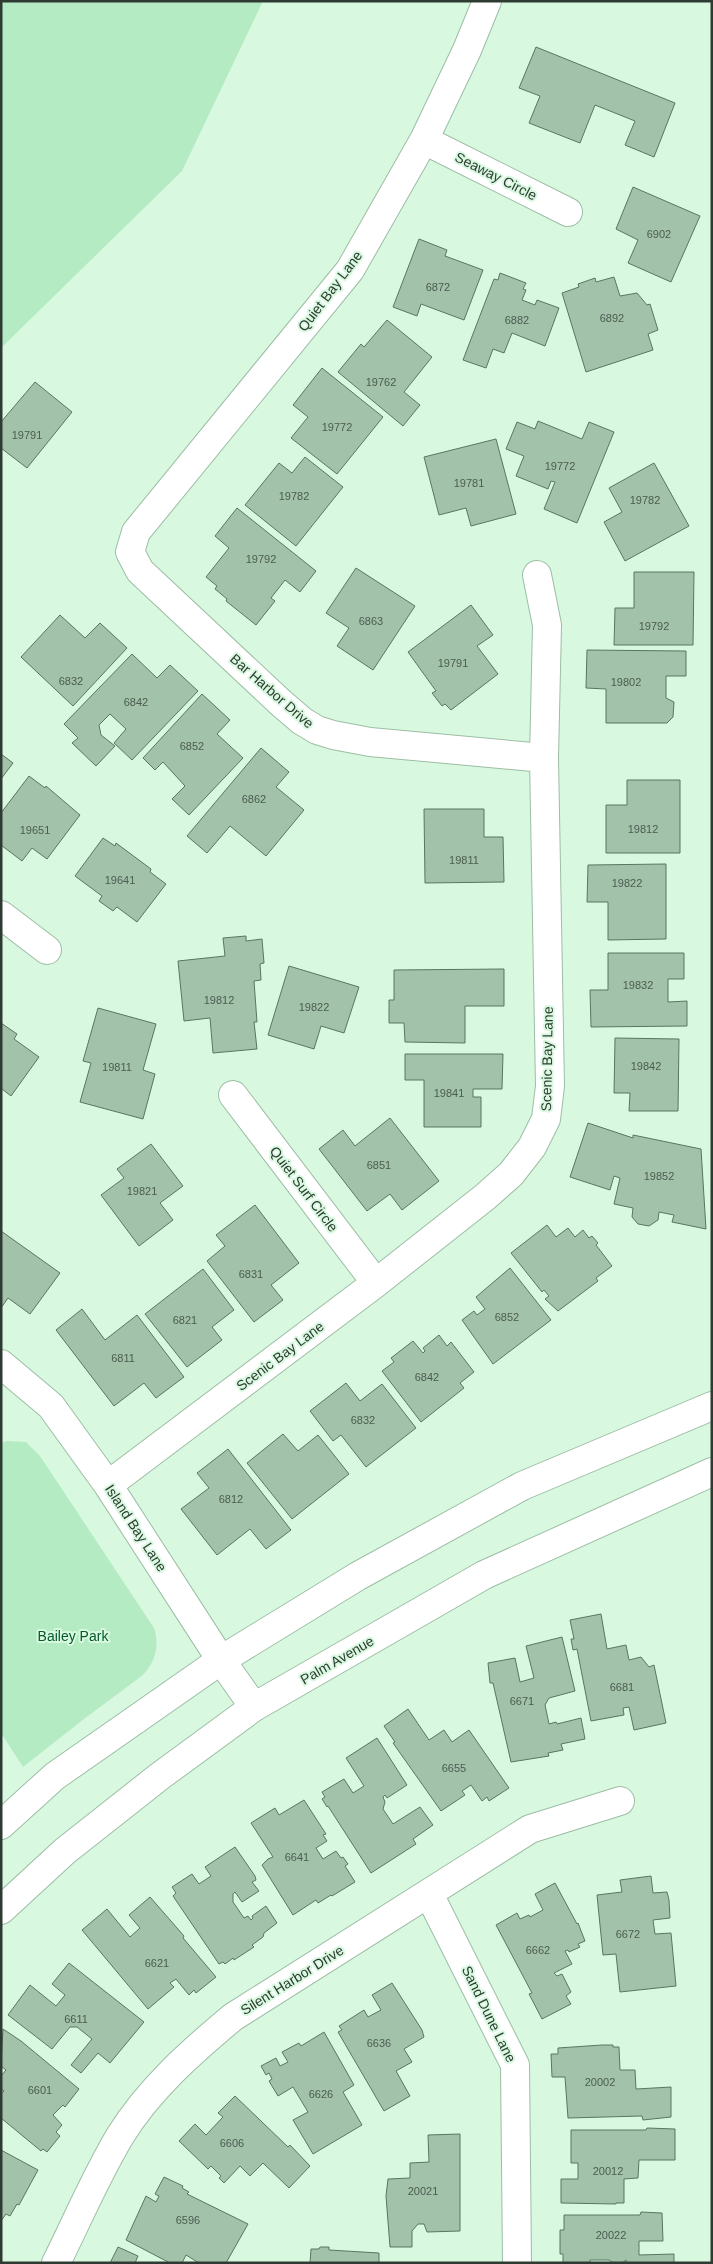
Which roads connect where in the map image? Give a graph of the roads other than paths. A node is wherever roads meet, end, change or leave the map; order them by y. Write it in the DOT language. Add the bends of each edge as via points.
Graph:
graph roads {
  1 [pos="487,1"];
  2 [pos="424,140"];
  3 [pos="568,212"];
  4 [pos="130,552"];
  5 [pos="537,575"];
  6 [pos="544,758"];
  7 [pos="1,915"];
  8 [pos="47,950"];
  9 [pos="232,1095"];
  10 [pos="376,1283"];
  11 [pos="2,1367"];
  12 [pos="712,1406"];
  13 [pos="712,1472"];
  14 [pos="108,1485"];
  15 [pos="221,1660"];
  16 [pos="254,1707"];
  17 [pos="620,1801"];
  18 [pos="1,1825"];
  19 [pos="429,1894"];
  20 [pos="1,1910"];
  21 [pos="56,2263"];
  22 [pos="517,2263"];
  1 -- 2 [label="street, Quiet Bay Lane"];
  2 -- 3 [label="street, Seaway Circle"];
  2 -- 4 [label="street, Quiet Bay Lane" via="350,270 136,532"];
  4 -- 6 [label="street, Bar Harbor Drive" via="140,571 281,703 317,730 370,742"];
  5 -- 6 [label="street, Scenic Bay Lane" via="547,626"];
  6 -- 10 [label="street, Scenic Bay Lane" via="550,1086 546,1119 532,1147 511,1174"];
  7 -- 8 [label="street"];
  9 -- 10 [label="street, Quiet Surf Circle"];
  10 -- 14 [label="street, Scenic Bay Lane"];
  11 -- 14 [label="street, Island Bay Lane" via="51,1406"];
  12 -- 15 [label="street" via="522,1486 358,1576"];
  13 -- 16 [label="street, Palm Avenue" via="484,1575"];
  14 -- 15 [label="street, Island Bay Lane"];
  15 -- 16 [label="street, Island Bay Lane"];
  15 -- 18 [label="street" via="54,1776"];
  16 -- 20 [label="street, Palm Avenue" via="65,1851"];
  17 -- 19 [label="street, Silent Harbor Drive" via="530,1829"];
  19 -- 21 [label="street, Silent Harbor Drive" via="233,2017 192,2051 156,2088 121,2136"];
  19 -- 22 [label="street, Sand Dune Lane" via="515,2065"];
}
